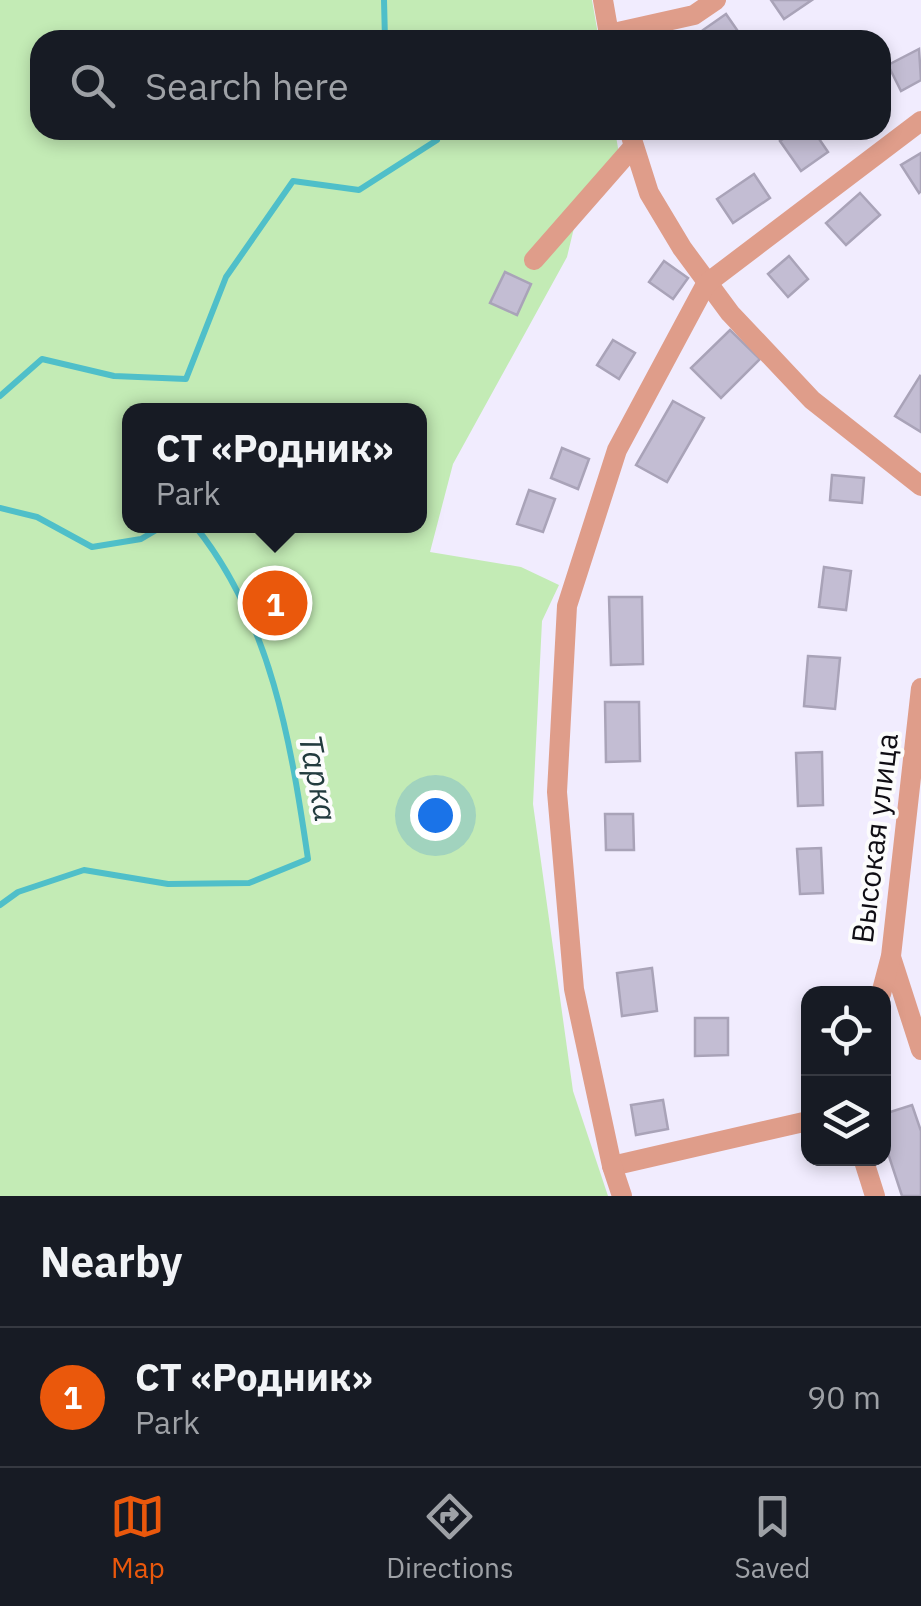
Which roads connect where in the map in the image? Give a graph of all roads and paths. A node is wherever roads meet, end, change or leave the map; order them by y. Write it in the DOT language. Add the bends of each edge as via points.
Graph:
graph roads {
  1 [pos="603,0"];
  2 [pos="716,0"];
  3 [pos="609,30"];
  4 [pos="637,30"];
  5 [pos="921,121"];
  6 [pos="629,140"];
  7 [pos="632,140"];
  8 [pos="534,260"];
  9 [pos="706,284"];
  10 [pos="921,486"];
  11 [pos="921,688"];
  12 [pos="891,956"];
  13 [pos="883,986"];
  14 [pos="921,1050"];
  15 [pos="801,1123"];
  16 [pos="612,1166"];
  17 [pos="866,1166"];
  18 [pos="622,1196"];
  19 [pos="875,1196"];
  1 -- 3 [label="street"];
  2 -- 4 [label="street" via="694,15"];
  5 -- 9 [label="street"];
  6 -- 8 [label="street"];
  7 -- 9 [label="street" via="648,193"];
  9 -- 10 [label="street" via="812,400"];
  9 -- 16 [label="street" via="617,450 567,606 557,792 574,989"];
  11 -- 12 [label="street, Высокая улица"];
  12 -- 13 [label="street, Высокая улица"];
  12 -- 14 [label="street"];
  15 -- 16 [label="street"];
  16 -- 18 [label="street"];
  17 -- 19 [label="street"];
}
